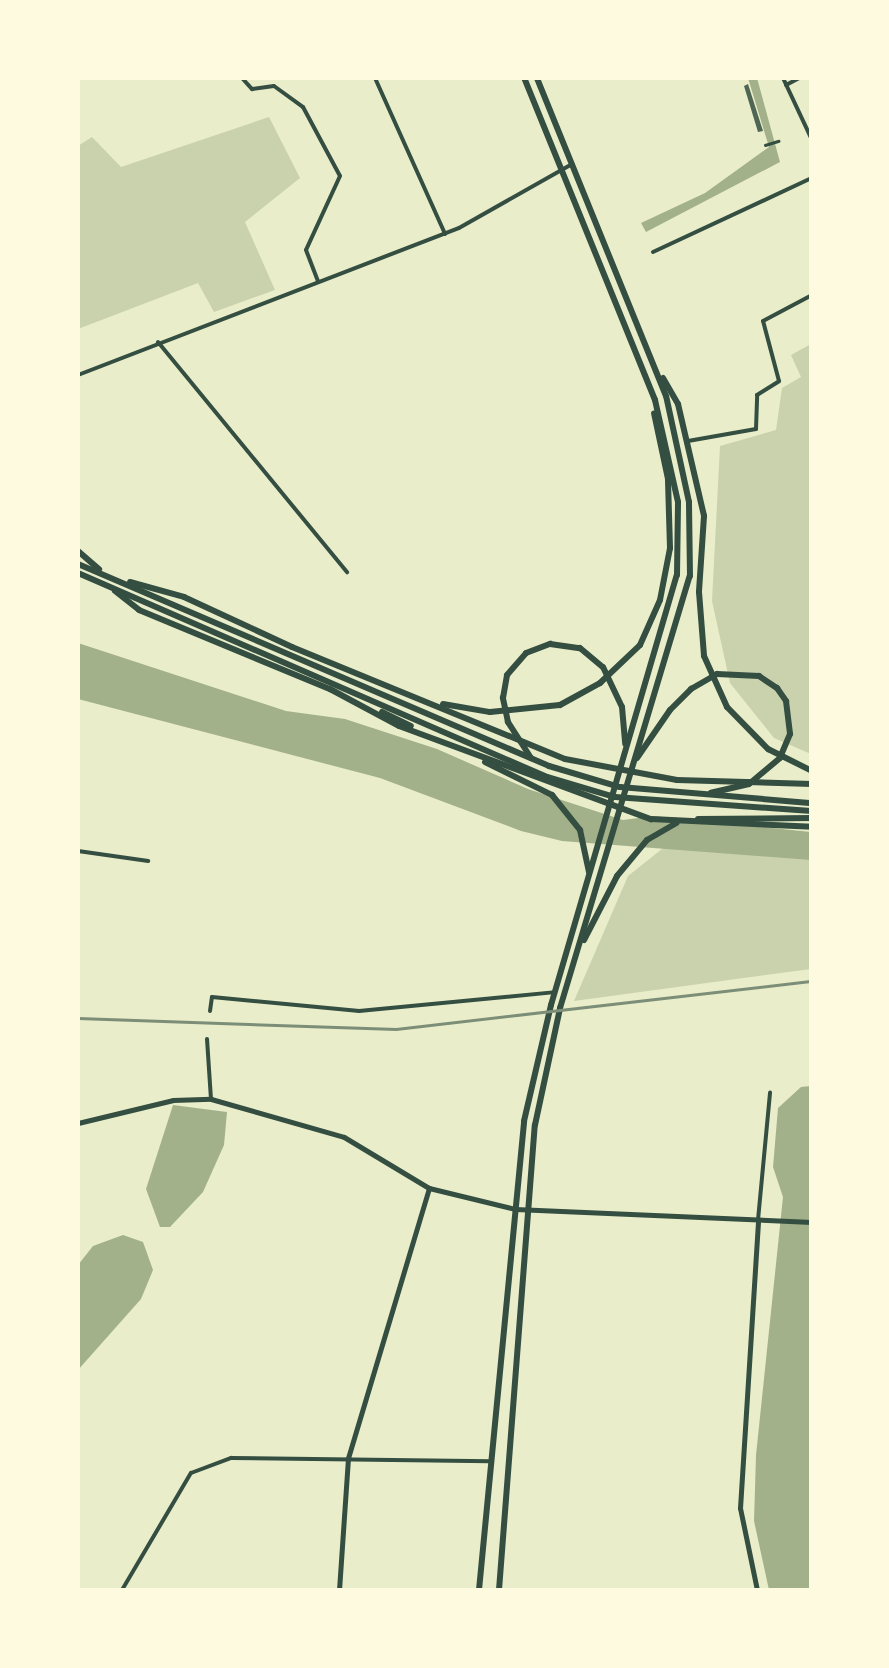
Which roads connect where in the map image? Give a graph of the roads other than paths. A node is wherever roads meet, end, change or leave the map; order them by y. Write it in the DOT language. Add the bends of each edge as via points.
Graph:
graph roads {
  1 [pos="242,78"];
  2 [pos="376,78"];
  3 [pos="524,78"];
  4 [pos="537,78"];
  5 [pos="783,78"];
  6 [pos="800,78"];
  7 [pos="786,84"];
  8 [pos="812,140"];
  9 [pos="572,164"];
  10 [pos="561,170"];
  11 [pos="812,178"];
  12 [pos="445,234"];
  13 [pos="653,252"];
  14 [pos="318,282"];
  15 [pos="812,295"];
  16 [pos="158,342"];
  17 [pos="652,358"];
  18 [pos="78,375"];
  19 [pos="647,382"];
  20 [pos="688,441"];
  21 [pos="78,551"];
  22 [pos="78,564"];
  23 [pos="78,572"];
  24 [pos="347,572"];
  25 [pos="109,579"];
  26 [pos="168,607"];
  27 [pos="316,676"];
  28 [pos="434,703"];
  29 [pos="625,751"];
  30 [pos="532,759"];
  31 [pos="634,763"];
  32 [pos="812,771"];
  33 [pos="812,784"];
  34 [pos="705,795"];
  35 [pos="812,803"];
  36 [pos="812,815"];
  37 [pos="812,827"];
  38 [pos="78,850"];
  39 [pos="148,861"];
  40 [pos="590,873"];
  41 [pos="576,956"];
  42 [pos="554,992"];
  43 [pos="210,1011"];
  44 [pos="207,1039"];
  45 [pos="770,1092"];
  46 [pos="211,1100"];
  47 [pos="78,1123"];
  48 [pos="429,1188"];
  49 [pos="515,1209"];
  50 [pos="528,1210"];
  51 [pos="758,1220"];
  52 [pos="812,1222"];
  53 [pos="348,1458"];
  54 [pos="491,1461"];
  55 [pos="122,1590"];
  56 [pos="339,1590"];
  57 [pos="479,1590"];
  58 [pos="499,1590"];
  59 [pos="756,1590"];
  1 -- 14 [label="street" via="252,89 274,86 303,108 340,176 306,250"];
  2 -- 12 [label="street"];
  3 -- 10 [label="main road"];
  4 -- 9 [label="main road"];
  5 -- 7 [label="street"];
  6 -- 7 [label="street"];
  7 -- 8 [label="street"];
  9 -- 10 [label="street"];
  9 -- 17 [label="main road"];
  10 -- 12 [label="street"];
  10 -- 19 [label="main road"];
  11 -- 13 [label="street"];
  12 -- 14 [label="street"];
  14 -- 16 [label="street"];
  15 -- 20 [label="street" via="763,322 779,381 757,395 756,429"];
  16 -- 18 [label="street"];
  16 -- 24 [label="street"];
  17 -- 20 [label="main road" via="678,404"];
  17 -- 31 [label="main road" via="689,502 690,576"];
  19 -- 28 [label="main road" via="668,479 670,548 660,600 640,646 600,683 560,705 490,712"];
  19 -- 29 [label="main road" via="678,502 677,575"];
  20 -- 32 [label="main road" via="704,516 704,656 727,708 768,749"];
  21 -- 25 [label="main road"];
  22 -- 25 [label="main road"];
  23 -- 25 [label="main road"];
  25 -- 26 [label="main road"];
  25 -- 28 [label="main road" via="184,596"];
  25 -- 37 [label="main road" via="139,610 330,689 399,726 651,819"];
  26 -- 27 [label="main road"];
  26 -- 30 [label="main road"];
  27 -- 36 [label="main road" via="547,777 615,797"];
  27 -- 40 [label="main road" via="552,795 580,830"];
  28 -- 33 [label="main road" via="565,759 677,780"];
  29 -- 30 [label="main road" via="622,707 603,666 580,648 550,644 526,654 507,675 503,698 508,722"];
  29 -- 40 [label="main road"];
  30 -- 34 [label="main road" via="620,787"];
  31 -- 34 [label="main road" via="691,690 718,674 759,676 786,701 790,734 780,758 749,784"];
  31 -- 41 [label="main road"];
  34 -- 35 [label="main road"];
  36 -- 41 [label="main road" via="708,817 668,825 646,840 618,876"];
  38 -- 39 [label="street"];
  40 -- 42 [label="main road"];
  41 -- 50 [label="main road" via="535,1125"];
  42 -- 43 [label="street" via="359,1012 212,996"];
  42 -- 49 [label="main road" via="524,1121"];
  44 -- 46 [label="street"];
  45 -- 51 [label="street"];
  46 -- 47 [label="street" via="173,1100"];
  46 -- 48 [label="street" via="344,1138"];
  48 -- 49 [label="street"];
  48 -- 53 [label="street"];
  49 -- 50 [label="street"];
  49 -- 54 [label="main road"];
  50 -- 51 [label="street"];
  50 -- 58 [label="main road"];
  51 -- 52 [label="street"];
  51 -- 59 [label="street" via="740,1508"];
  53 -- 54 [label="street"];
  53 -- 55 [label="street" via="231,1458 191,1473"];
  53 -- 56 [label="street"];
  54 -- 57 [label="main road"];
}
